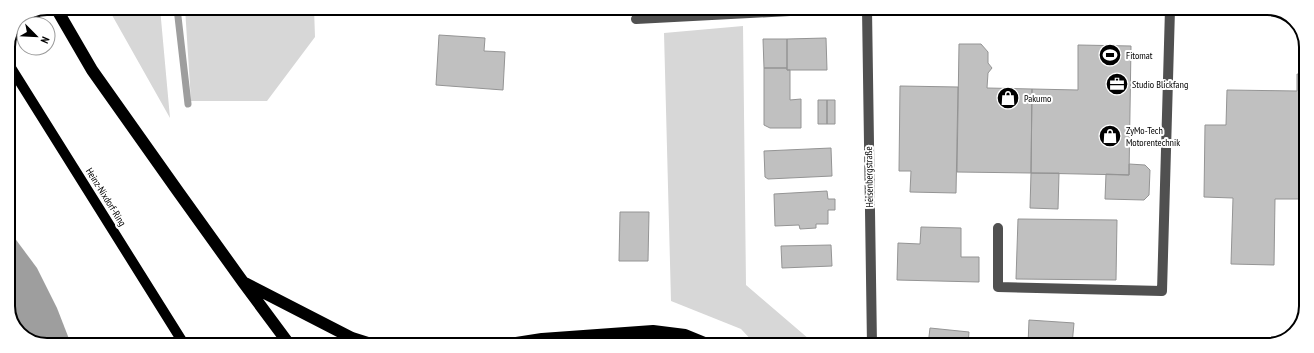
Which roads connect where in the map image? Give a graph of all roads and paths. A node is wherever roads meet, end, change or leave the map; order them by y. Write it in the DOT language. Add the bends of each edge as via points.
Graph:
graph roads {
  1 [pos="60,15"];
  2 [pos="713,15"];
  3 [pos="867,15"];
  4 [pos="1170,15"];
  5 [pos="636,19"];
  6 [pos="15,74"];
  7 [pos="998,228"];
  8 [pos="242,282"];
  9 [pos="618,334"];
  10 [pos="180,338"];
  11 [pos="284,338"];
  12 [pos="352,338"];
  13 [pos="542,338"];
  14 [pos="608,338"];
  15 [pos="692,338"];
  16 [pos="872,338"];
  1 -- 8 [label="highway" via="92,70"];
  2 -- 5 [label="street"];
  3 -- 16 [label="street, Heisenbergstraße"];
  4 -- 7 [label="street" via="1162,291 998,287"];
  6 -- 10 [label="main road, Heinz-Nixdorf-Ring"];
  8 -- 11 [label="highway"];
  8 -- 12 [label="highway"];
  9 -- 13 [label="highway"];
  9 -- 14 [label="highway"];
  9 -- 15 [label="highway" via="653,331"];
}
